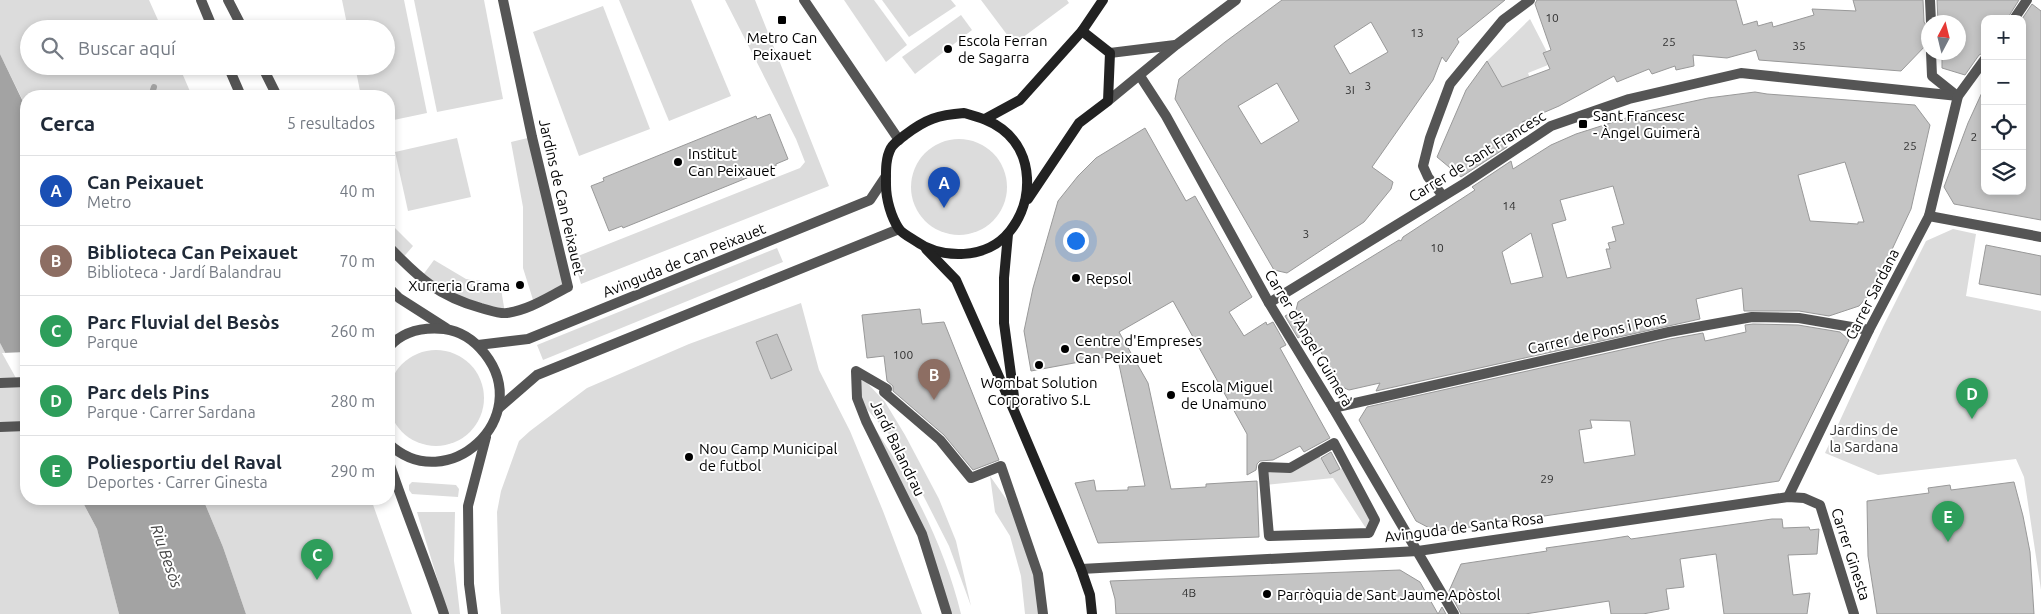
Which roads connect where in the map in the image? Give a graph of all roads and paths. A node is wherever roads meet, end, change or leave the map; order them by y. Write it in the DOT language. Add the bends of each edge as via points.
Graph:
graph roads {
  1 [pos="201,0"];
  2 [pos="228,0"];
  3 [pos="503,0"];
  4 [pos="804,0"];
  5 [pos="1103,0"];
  6 [pos="1236,0"];
  7 [pos="1530,0"];
  8 [pos="1930,0"];
  9 [pos="2027,0"];
  10 [pos="1930,15"];
  11 [pos="2017,15"];
  12 [pos="209,20"];
  13 [pos="238,20"];
  14 [pos="1082,31"];
  15 [pos="1176,45"];
  16 [pos="1110,54"];
  17 [pos="1931,60"];
  18 [pos="1984,60"];
  19 [pos="232,75"];
  20 [pos="266,75"];
  21 [pos="1140,76"];
  22 [pos="238,90"];
  23 [pos="274,90"];
  24 [pos="1958,96"];
  25 [pos="1108,101"];
  26 [pos="985,119"];
  27 [pos="899,140"];
  28 [pos="886,176"];
  29 [pos="1443,196"];
  30 [pos="1024,206"];
  31 [pos="1929,216"];
  32 [pos="899,229"];
  33 [pos="1008,234"];
  34 [pos="2041,237"];
  35 [pos="923,246"];
  36 [pos="395,253"];
  37 [pos="395,295"];
  38 [pos="1269,303"];
  39 [pos="449,330"];
  40 [pos="1869,330"];
  41 [pos="395,340"];
  42 [pos="478,345"];
  43 [pos="20,382"];
  44 [pos="0,383"];
  45 [pos="499,408"];
  46 [pos="1333,408"];
  47 [pos="1016,413"];
  48 [pos="20,426"];
  49 [pos="0,427"];
  50 [pos="486,436"];
  51 [pos="395,450"];
  52 [pos="395,481"];
  53 [pos="1788,497"];
  54 [pos="1270,536"];
  55 [pos="1418,551"];
  56 [pos="1081,569"];
  57 [pos="444,614"];
  58 [pos="473,614"];
  59 [pos="947,614"];
  60 [pos="1043,614"];
  61 [pos="1092,614"];
  62 [pos="1454,614"];
  63 [pos="1854,614"];
  1 -- 12 [label="street"];
  2 -- 13 [label="street"];
  3 -- 36 [label="street, Jardins de Can Peixauet" via="568,287 526,308 505,314 494,312 458,302 420,279"];
  4 -- 27 [label="street"];
  5 -- 14 [label="street"];
  6 -- 15 [label="street"];
  7 -- 29 [label="street" via="1504,20 1450,84 1423,166"];
  8 -- 10 [label="street"];
  9 -- 11 [label="street"];
  14 -- 16 [label="street"];
  14 -- 26 [label="street" via="1020,100"];
  15 -- 16 [label="street"];
  15 -- 21 [label="street"];
  16 -- 25 [label="street"];
  17 -- 24 [label="street" via="1932,76"];
  18 -- 24 [label="street"];
  19 -- 22 [label="street"];
  20 -- 23 [label="street"];
  21 -- 25 [label="street"];
  21 -- 38 [label="street, Carrer d'Àngel Guimerà" via="1166,116"];
  24 -- 29 [label="street, Carrer de Sant Francesc" via="1741,73 1629,99 1551,126"];
  24 -- 31 [label="street, Carrer Sardana"];
  25 -- 30 [label="street" via="1080,123"];
  26 -- 27 [label="street" via="964,113 942,114 922,122"];
  26 -- 30 [label="street" via="1003,130 1017,146 1026,165 1028,186"];
  27 -- 28 [label="street" via="891,148"];
  28 -- 32 [label="street" via="886,193"];
  28 -- 42 [label="street, Avinguda de Can Peixauet" via="870,200 533,337"];
  29 -- 38 [label="street, Carrer de Sant Francesc"];
  30 -- 33 [label="street" via="1018,222"];
  31 -- 34 [label="street"];
  31 -- 40 [label="street, Carrer Sardana"];
  32 -- 35 [label="street"];
  32 -- 45 [label="street" via="537,375"];
  33 -- 35 [label="street" via="990,247 968,254 945,254"];
  33 -- 47 [label="street" via="1004,323"];
  35 -- 47 [label="street" via="956,280"];
  37 -- 39 [label="street"];
  38 -- 46 [label="street, Carrer d'Àngel Guimerà"];
  39 -- 41 [label="street" via="413,331"];
  39 -- 42 [label="street"];
  40 -- 46 [label="street, Carrer de Pons i Pons" via="1799,318 1752,317 1670,332"];
  40 -- 53 [label="street, Carrer Sardana"];
  42 -- 45 [label="street" via="492,363 500,385"];
  43 -- 44 [label="street"];
  45 -- 50 [label="street"];
  46 -- 55 [label="street, Carrer d'Àngel Guimerà"];
  47 -- 56 [label="street"];
  48 -- 49 [label="street"];
  50 -- 51 [label="street" via="472,450 453,459 433,462 413,459"];
  50 -- 58 [label="street" via="468,506 469,584"];
  52 -- 57 [label="street"];
  53 -- 55 [label="street, Avinguda de Santa Rosa"];
  53 -- 63 [label="street, Carrer Ginesta" via="1804,498 1820,506"];
  54 -- 54 [label="street" via="1263,467 1290,468 1334,443 1375,520 1369,533"];
  55 -- 56 [label="street, Avinguda de Santa Rosa"];
  55 -- 62 [label="street, Carrer d'Àngel Guimerà"];
  56 -- 61 [label="street" via="1090,595"];
  59 -- 60 [label="street, Jardí Balandrau" via="922,534 866,421 858,398 856,371 888,389 884,392 940,440 971,478 1001,466 1038,574"];
}
